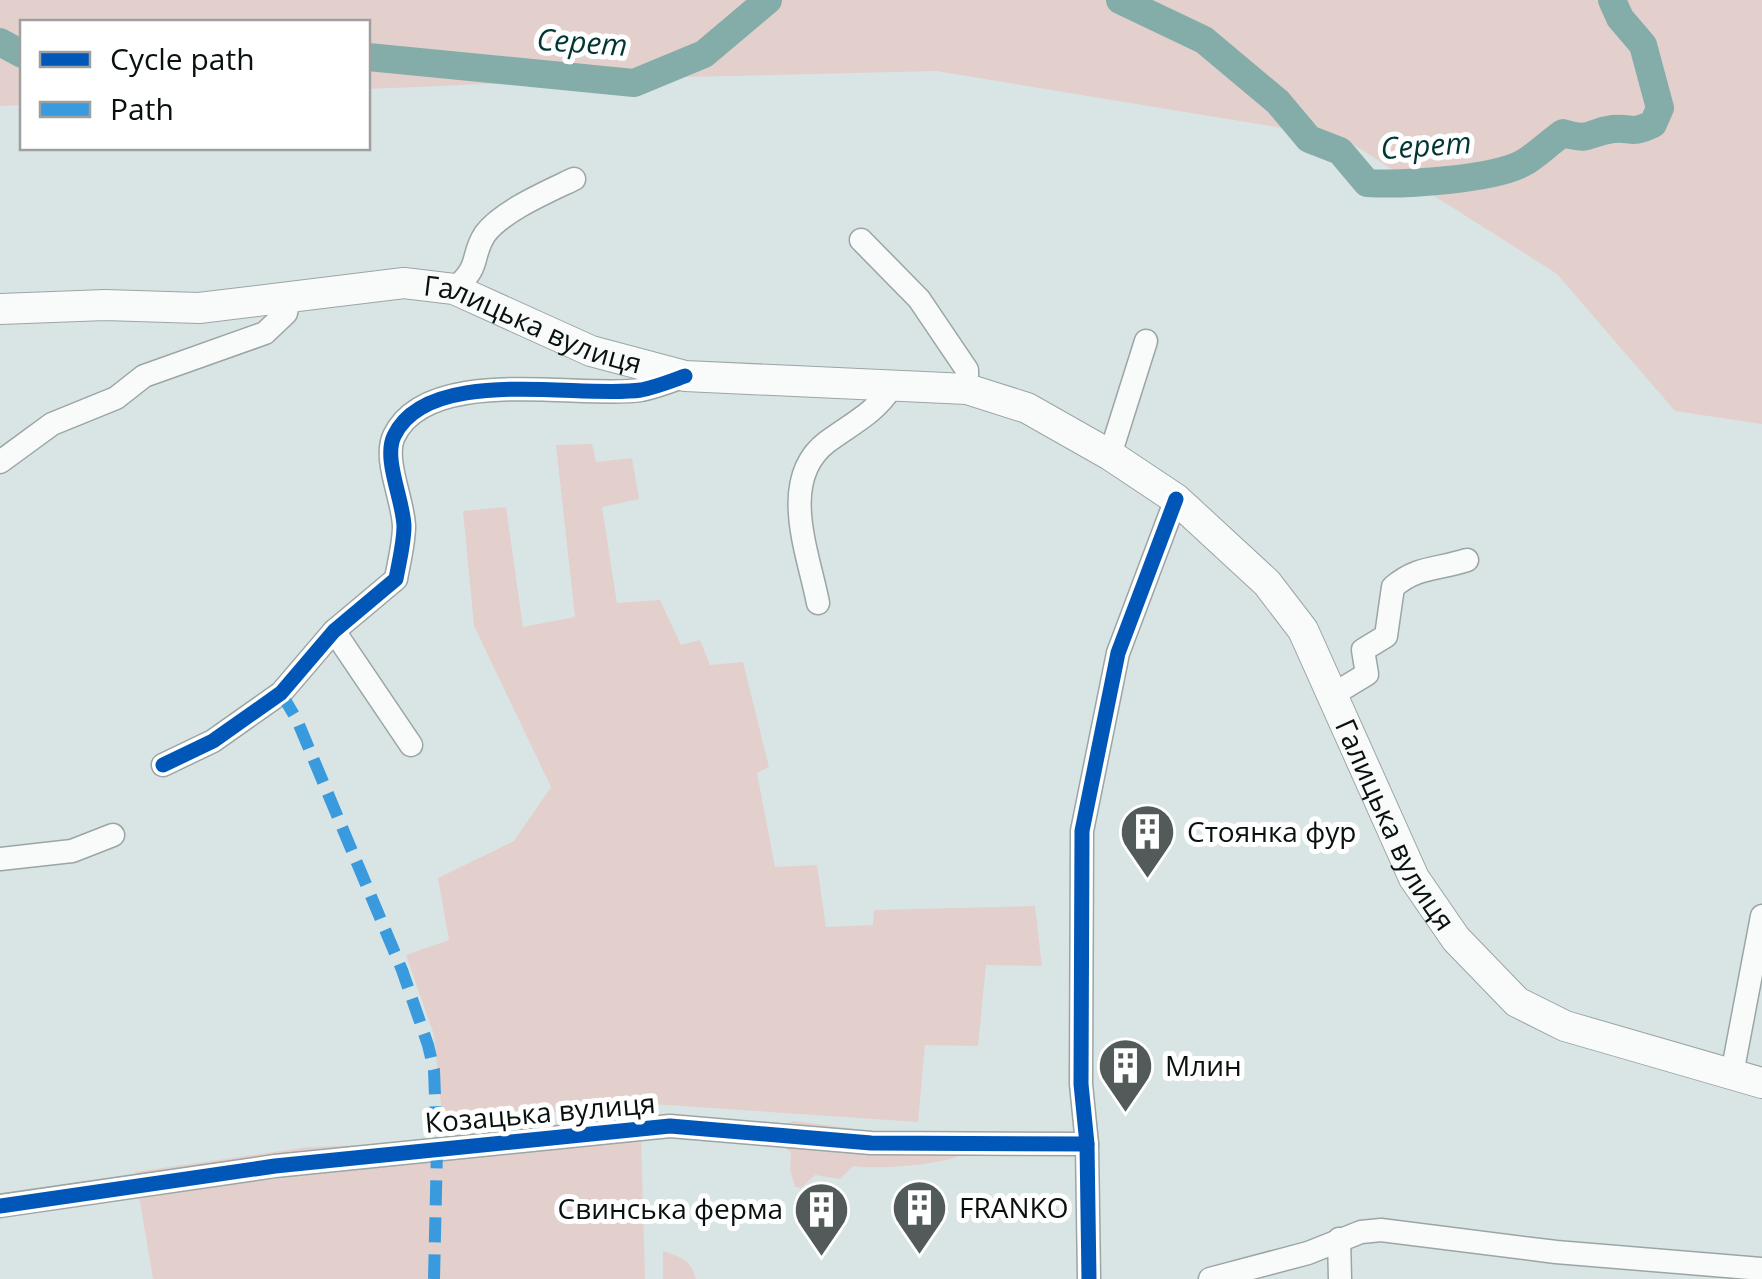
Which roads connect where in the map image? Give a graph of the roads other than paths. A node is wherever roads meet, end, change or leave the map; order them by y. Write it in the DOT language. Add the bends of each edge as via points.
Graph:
graph roads {
  1 [pos="574,178"];
  2 [pos="861,240"];
  3 [pos="454,289"];
  4 [pos="289,298"];
  5 [pos="0,309"];
  6 [pos="1146,341"];
  7 [pos="686,376"];
  8 [pos="892,388"];
  9 [pos="967,389"];
  10 [pos="1110,455"];
  11 [pos="0,462"];
  12 [pos="1176,499"];
  13 [pos="1467,560"];
  14 [pos="818,603"];
  15 [pos="334,631"];
  16 [pos="1334,694"];
  17 [pos="411,745"];
  18 [pos="164,765"];
  19 [pos="114,835"];
  20 [pos="0,859"];
  21 [pos="1762,916"];
  22 [pos="1732,1074"];
  23 [pos="1762,1083"];
  24 [pos="1087,1144"];
  25 [pos="0,1206"];
  26 [pos="1339,1240"];
  27 [pos="1762,1268"];
  28 [pos="1089,1279"];
  29 [pos="1210,1279"];
  30 [pos="1340,1279"];
  1 -- 3 [label="street" via="524,202 486,234 471,275"];
  2 -- 9 [label="street" via="919,300 967,370"];
  3 -- 4 [label="main road, Галицька вулиця" via="404,283"];
  3 -- 7 [label="main road, Галицька вулиця" via="592,351"];
  4 -- 5 [label="main road, Галицька вулиця" via="199,308"];
  4 -- 11 [label="street" via="286,314 265,333 144,376 116,398 52,424"];
  6 -- 10 [label="street"];
  7 -- 8 [label="main road, Галицька вулиця"];
  7 -- 15 [label="street" via="640,390 480,392 433,402 408,417 393,436 390,458 404,529 396,580"];
  8 -- 9 [label="main road, Галицька вулиця"];
  8 -- 14 [label="street" via="879,406 826,443 805,475 799,514"];
  9 -- 10 [label="main road, Галицька вулиця" via="1027,408"];
  10 -- 12 [label="main road, Галицька вулиця"];
  12 -- 16 [label="main road, Галицька вулиця" via="1267,583 1303,630"];
  12 -- 24 [label="street" via="1118,653 1082,831 1081,1084"];
  13 -- 16 [label="street" via="1412,572 1393,587 1386,636 1363,650 1367,674"];
  15 -- 17 [label="street"];
  15 -- 18 [label="street" via="281,693 213,741"];
  16 -- 22 [label="main road, Галицька вулиця" via="1414,878 1456,939 1516,1002 1564,1026"];
  19 -- 20 [label="street" via="72,850"];
  21 -- 22 [label="street"];
  22 -- 23 [label="main road, Галицька вулиця"];
  24 -- 25 [label="street, Козацька вулиця" via="871,1143 670,1126 368,1155"];
  24 -- 28 [label="street"];
  26 -- 27 [label="street" via="1381,1230"];
  26 -- 29 [label="street"];
  26 -- 30 [label="street"];
}
